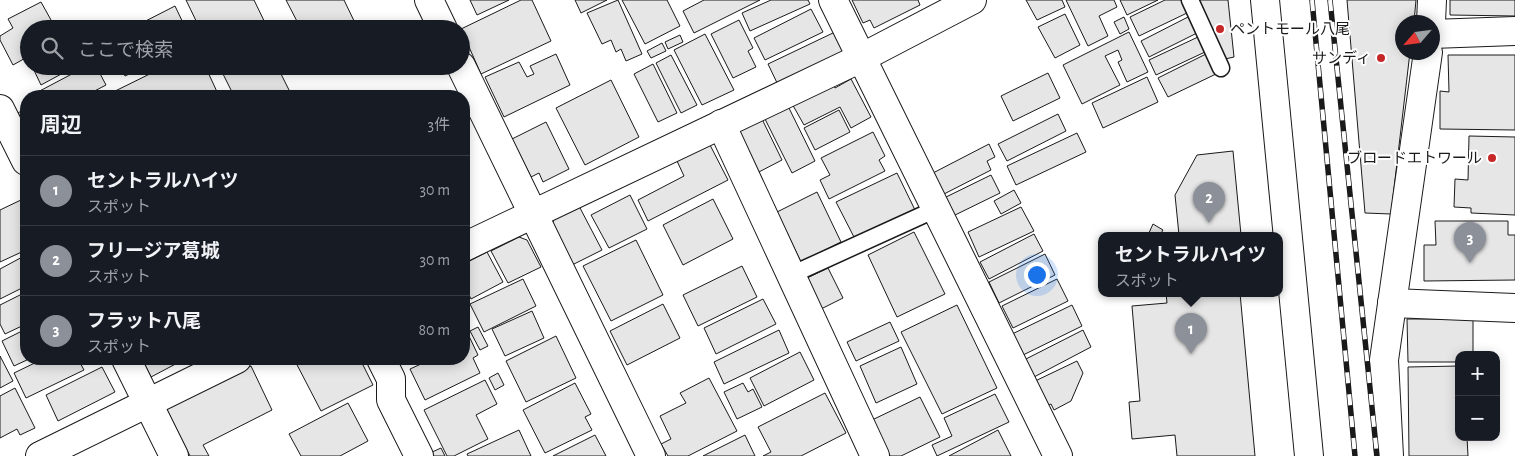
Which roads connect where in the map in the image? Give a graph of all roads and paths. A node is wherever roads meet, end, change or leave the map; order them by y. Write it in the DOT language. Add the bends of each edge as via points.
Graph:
graph roads {
  1 [pos="429,0"];
  2 [pos="833,0"];
  3 [pos="972,0"];
  4 [pos="1190,0"];
  5 [pos="1265,0"];
  6 [pos="1432,0"];
  7 [pos="1431,15"];
  8 [pos="439,20"];
  9 [pos="1515,31"];
  10 [pos="1440,34"];
  11 [pos="861,58"];
  12 [pos="1427,60"];
  13 [pos="1221,68"];
  14 [pos="465,75"];
  15 [pos="0,109"];
  16 [pos="721,124"];
  17 [pos="20,149"];
  18 [pos="936,209"];
  19 [pos="532,214"];
  20 [pos="470,245"];
  21 [pos="791,275"];
  22 [pos="1392,303"];
  23 [pos="1515,308"];
  24 [pos="129,365"];
  25 [pos="225,365"];
  26 [pos="384,365"];
  27 [pos="148,403"];
  28 [pos="40,456"];
  29 [pos="174,456"];
  30 [pos="419,456"];
  31 [pos="650,456"];
  32 [pos="875,456"];
  33 [pos="1058,456"];
  34 [pos="1309,456"];
  35 [pos="1389,456"];
  1 -- 8 [label="street"];
  2 -- 11 [label="street"];
  3 -- 11 [label="street"];
  4 -- 13 [label="lane"];
  5 -- 34 [label="street"];
  6 -- 7 [label="street"];
  9 -- 10 [label="street"];
  11 -- 16 [label="street"];
  11 -- 18 [label="street"];
  12 -- 22 [label="street"];
  14 -- 19 [label="street"];
  15 -- 17 [label="street"];
  16 -- 19 [label="street"];
  16 -- 21 [label="street"];
  18 -- 21 [label="lane"];
  18 -- 33 [label="street"];
  19 -- 20 [label="street"];
  19 -- 31 [label="street"];
  21 -- 32 [label="street"];
  22 -- 23 [label="street"];
  22 -- 35 [label="street" via="1384,360"];
  24 -- 27 [label="street"];
  25 -- 27 [label="street"];
  26 -- 30 [label="street" via="391,379 391,400"];
  27 -- 28 [label="street"];
  27 -- 29 [label="street"];
}
